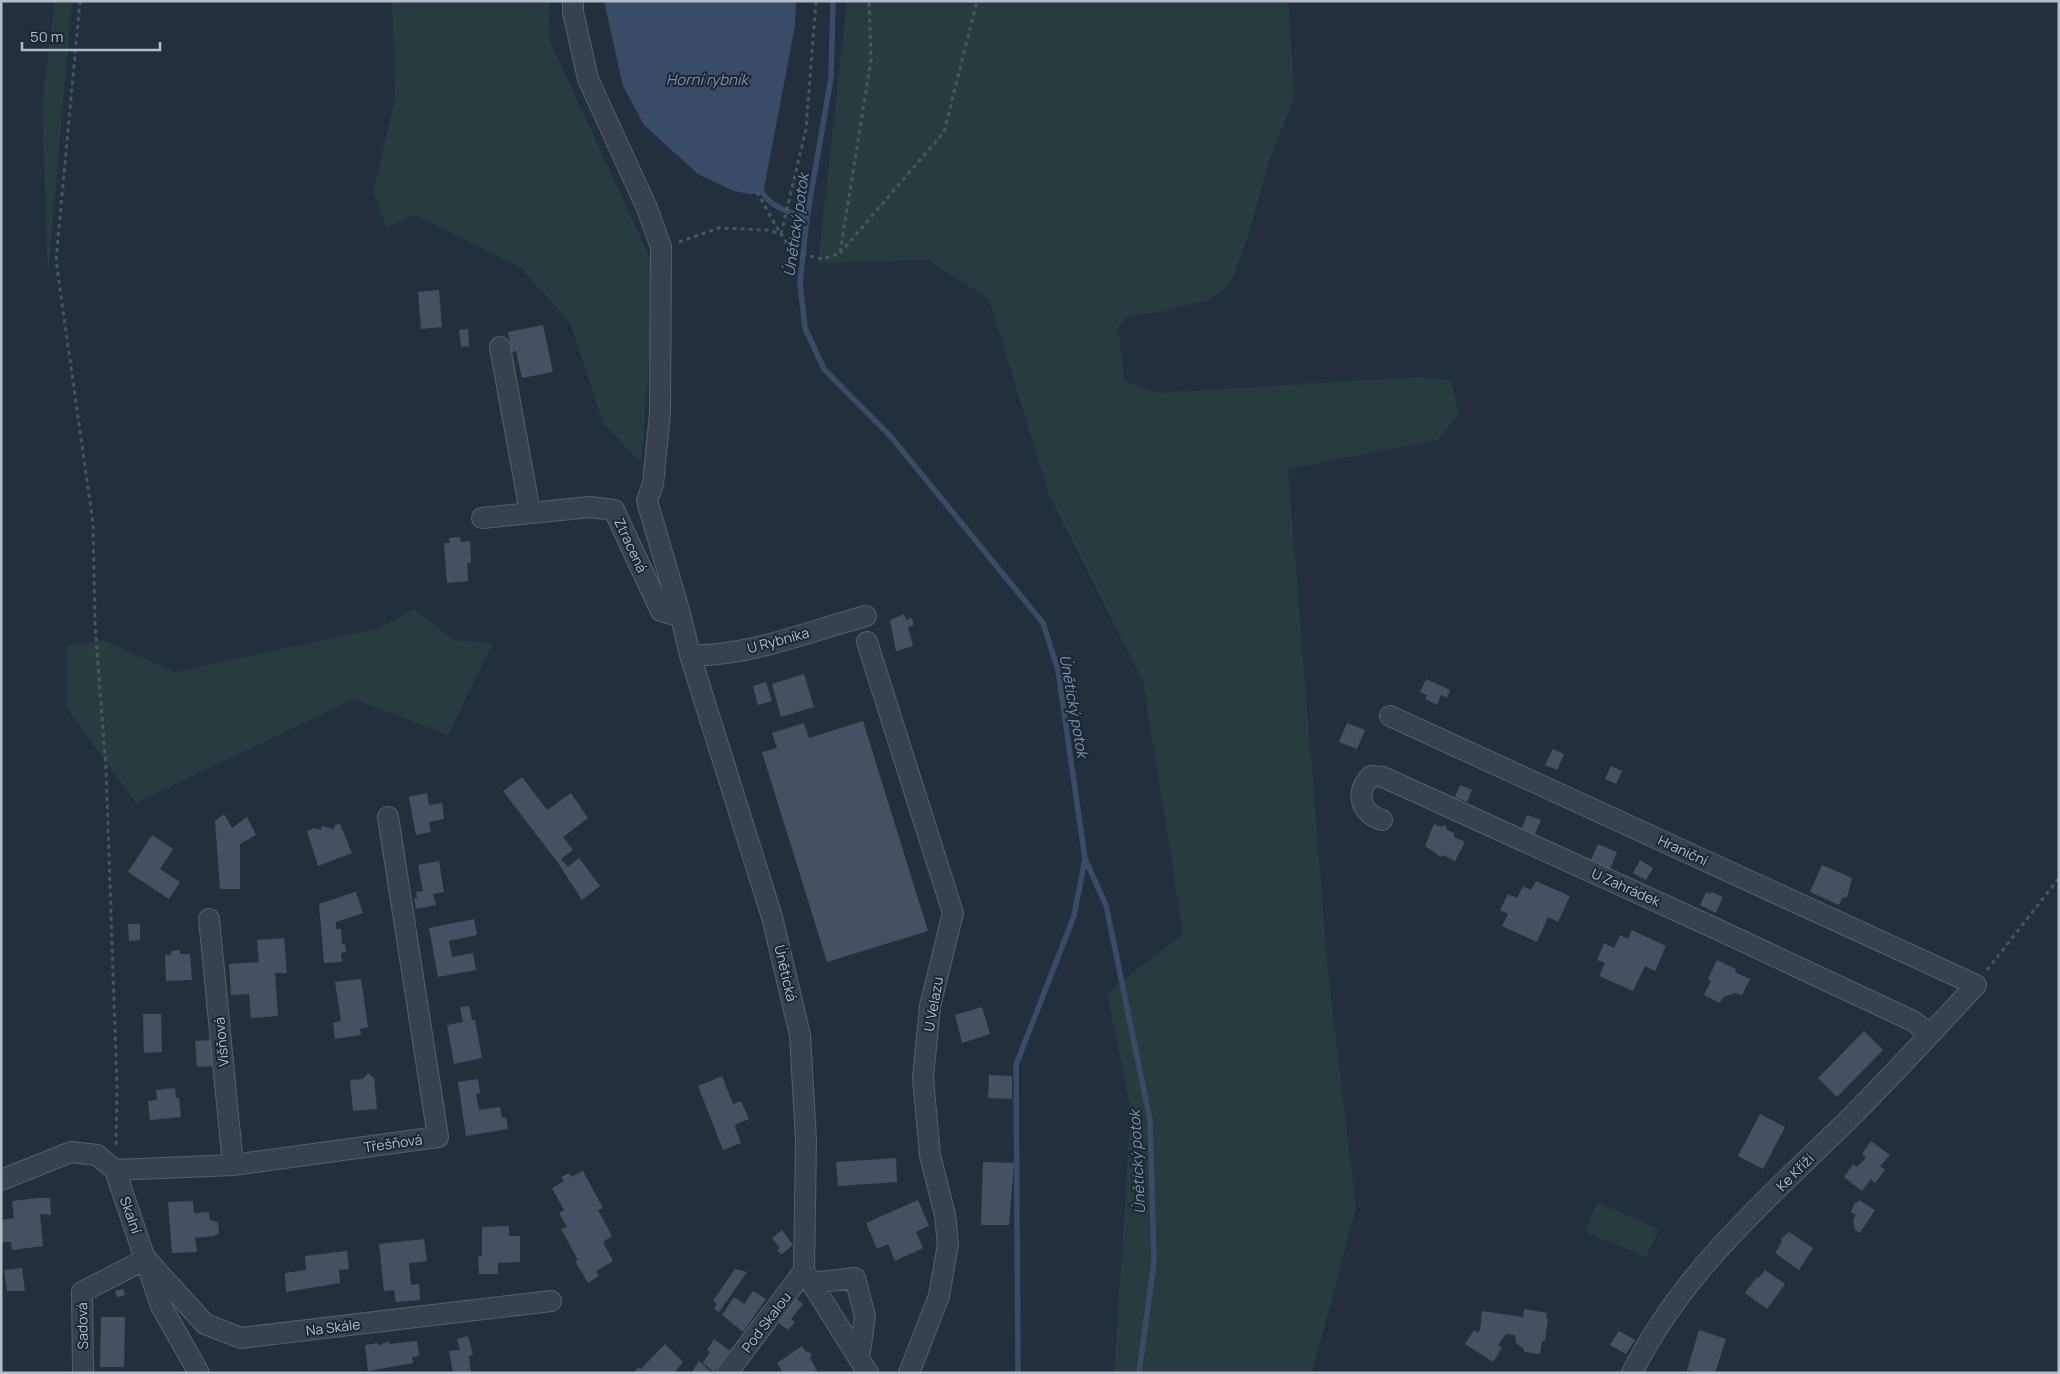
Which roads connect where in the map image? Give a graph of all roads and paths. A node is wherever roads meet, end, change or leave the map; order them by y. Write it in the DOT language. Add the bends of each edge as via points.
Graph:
graph roads {
  1 [pos="80,1"];
  2 [pos="573,1"];
  3 [pos="816,1"];
  4 [pos="870,1"];
  5 [pos="977,1"];
  6 [pos="757,192"];
  7 [pos="781,234"];
  8 [pos="662,247"];
  9 [pos="840,253"];
  10 [pos="500,347"];
  11 [pos="530,512"];
  12 [pos="482,518"];
  13 [pos="866,616"];
  14 [pos="681,617"];
  15 [pos="867,642"];
  16 [pos="690,655"];
  17 [pos="1390,716"];
  18 [pos="388,817"];
  19 [pos="1382,820"];
  20 [pos="2059,878"];
  21 [pos="209,919"];
  22 [pos="1976,985"];
  23 [pos="1930,1034"];
  24 [pos="233,1166"];
  25 [pos="115,1170"];
  26 [pos="1,1180"];
  27 [pos="146,1259"];
  28 [pos="808,1277"];
  29 [pos="551,1301"];
  30 [pos="864,1366"];
  31 [pos="83,1373"];
  32 [pos="199,1373"];
  33 [pos="727,1373"];
  34 [pos="909,1373"];
  35 [pos="1632,1373"];
  1 -- 25 [label="path" via="56,260 93,522 95,624 106,769 116,1078"];
  2 -- 8 [label="street" via="588,79"];
  3 -- 7 [label="path" via="806,129"];
  4 -- 9 [label="path" via="871,60"];
  5 -- 9 [label="path" via="944,132"];
  6 -- 7 [label="path"];
  7 -- 8 [label="path" via="768,230 719,228"];
  7 -- 9 [label="path" via="792,251 822,260"];
  8 -- 14 [label="street, Únětická" via="660,413 647,501"];
  10 -- 11 [label="street"];
  11 -- 12 [label="street, Ztracená"];
  11 -- 14 [label="street, Ztracená" via="590,506 614,510 661,611"];
  13 -- 16 [label="street, U Rybníka" via="748,648"];
  14 -- 16 [label="street, Únětická"];
  15 -- 34 [label="street, U Velazu" via="953,913 930,1006 923,1078 930,1155 946,1215 948,1244 940,1296"];
  16 -- 28 [label="street, Únětická" via="772,917 800,1035 806,1140"];
  17 -- 22 [label="street, Hraniční"];
  18 -- 24 [label="street, Třešňová" via="438,1137"];
  19 -- 23 [label="street, U Zahrádek" via="1372,817 1362,803 1364,783 1371,776 1383,777 1708,925 1913,1021"];
  20 -- 22 [label="path"];
  21 -- 24 [label="street, Višňová"];
  22 -- 23 [label="street, Ke Kříži"];
  23 -- 35 [label="street, Ke Kříži" via="1874,1095 1740,1226 1695,1276 1665,1314"];
  24 -- 25 [label="street, Třešňová"];
  25 -- 26 [label="street" via="97,1155 71,1152"];
  25 -- 27 [label="street, Skalní"];
  27 -- 29 [label="street, Na Skále" via="206,1324 241,1338"];
  27 -- 31 [label="street, Sadová" via="82,1292"];
  27 -- 32 [label="street, Skalní" via="161,1306"];
  28 -- 30 [label="street"];
  28 -- 30 [label="street" via="855,1278 865,1316"];
  28 -- 33 [label="street, Pod Skalou"];
}
